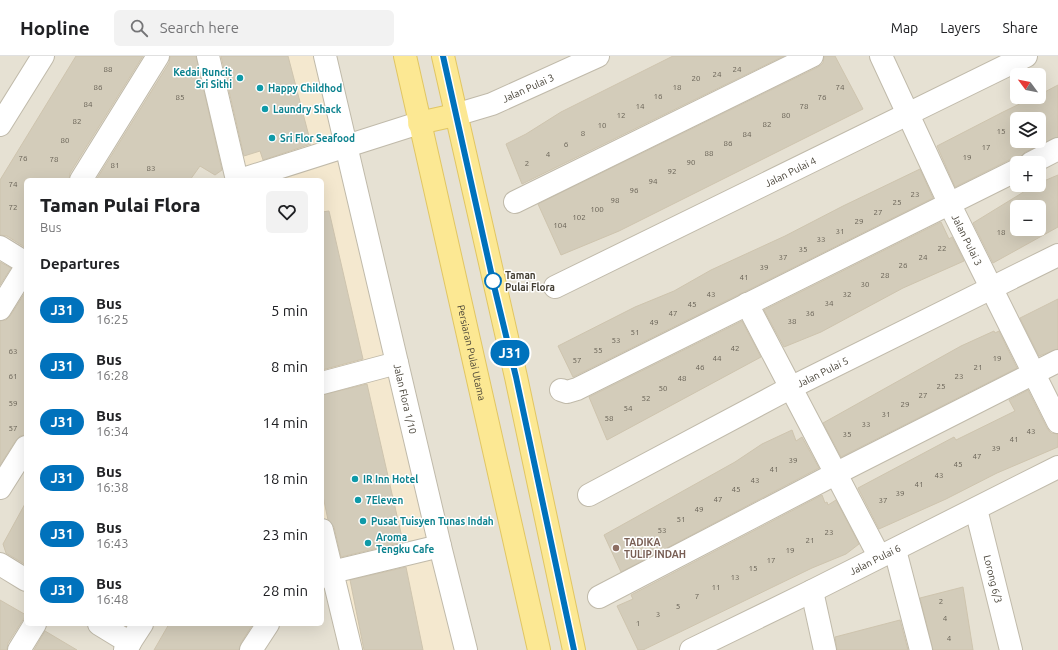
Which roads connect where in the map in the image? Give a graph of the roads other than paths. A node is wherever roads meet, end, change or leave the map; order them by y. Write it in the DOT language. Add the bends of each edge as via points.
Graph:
graph roads {
  1 [pos="43,56"];
  2 [pos="158,56"];
  3 [pos="208,56"];
  4 [pos="325,56"];
  5 [pos="404,56"];
  6 [pos="443,56"];
  7 [pos="598,56"];
  8 [pos="812,56"];
  9 [pos="881,56"];
  10 [pos="1026,56"];
  11 [pos="455,115"];
  12 [pos="908,115"];
  13 [pos="419,123"];
  14 [pos="0,125"];
  15 [pos="346,146"];
  16 [pos="1058,149"];
  17 [pos="1044,156"];
  18 [pos="1010,174"];
  19 [pos="82,178"];
  20 [pos="238,178"];
  21 [pos="245,178"];
  22 [pos="515,202"];
  23 [pos="950,205"];
  24 [pos="0,247"];
  25 [pos="1058,255"];
  26 [pos="24,262"];
  27 [pos="24,270"];
  28 [pos="555,287"];
  29 [pos="992,288"];
  30 [pos="747,304"];
  31 [pos="0,308"];
  32 [pos="1058,361"];
  33 [pos="397,363"];
  34 [pos="1033,374"];
  35 [pos="324,382"];
  36 [pos="790,388"];
  37 [pos="561,390"];
  38 [pos="1058,422"];
  39 [pos="24,450"];
  40 [pos="1058,467"];
  41 [pos="835,474"];
  42 [pos="0,488"];
  43 [pos="590,494"];
  44 [pos="976,509"];
  45 [pos="440,546"];
  46 [pos="324,548"];
  47 [pos="887,553"];
  48 [pos="0,564"];
  49 [pos="327,575"];
  50 [pos="24,579"];
  51 [pos="812,592"];
  52 [pos="599,597"];
  53 [pos="34,626"];
  54 [pos="101,626"];
  55 [pos="141,626"];
  56 [pos="267,626"];
  57 [pos="723,643"];
  58 [pos="127,646"];
  59 [pos="19,650"];
  60 [pos="251,650"];
  61 [pos="351,650"];
  62 [pos="466,650"];
  63 [pos="539,650"];
  64 [pos="574,650"];
  65 [pos="691,650"];
  66 [pos="825,650"];
  67 [pos="921,650"];
  68 [pos="1011,650"];
  1 -- 14 [label="street"];
  2 -- 19 [label="street"];
  3 -- 20 [label="street"];
  4 -- 15 [label="street, Jalan Flora 1/10"];
  5 -- 13 [label="main road, Persiaran Pulai Utama"];
  6 -- 11 [label="main road"];
  7 -- 11 [label="street, Jalan Pulai 3" via="492,104"];
  8 -- 22 [label="street"];
  9 -- 12 [label="street, Jalan Pulai 3"];
  10 -- 12 [label="street, Jalan Pulai 4"];
  11 -- 13 [label="main road"];
  11 -- 64 [label="main road" via="516,377"];
  12 -- 23 [label="street, Jalan Pulai 3"];
  12 -- 28 [label="street, Jalan Pulai 4"];
  13 -- 15 [label="street"];
  13 -- 63 [label="main road, Persiaran Pulai Utama"];
  15 -- 21 [label="street"];
  15 -- 33 [label="street, Jalan Flora 1/10"];
  16 -- 17 [label="street"];
  18 -- 23 [label="street"];
  23 -- 29 [label="street, Jalan Pulai 3"];
  23 -- 30 [label="street"];
  24 -- 26 [label="street"];
  25 -- 29 [label="street, Jalan Pulai 5"];
  27 -- 31 [label="street"];
  29 -- 34 [label="street, Jalan Pulai 3"];
  29 -- 36 [label="street, Jalan Pulai 5"];
  30 -- 36 [label="street"];
  30 -- 37 [label="street" via="573,391"];
  32 -- 34 [label="street"];
  33 -- 35 [label="street"];
  33 -- 45 [label="street, Jalan Flora 1/10"];
  34 -- 38 [label="street, Jalan Pulai 3"];
  34 -- 41 [label="street"];
  36 -- 41 [label="street"];
  36 -- 43 [label="street, Jalan Pulai 5"];
  39 -- 42 [label="street"];
  40 -- 44 [label="street, Jalan Pulai 6"];
  41 -- 47 [label="street"];
  41 -- 52 [label="street"];
  44 -- 47 [label="street, Jalan Pulai 6"];
  44 -- 68 [label="street, Lorong 6/3"];
  45 -- 49 [label="street"];
  45 -- 62 [label="street, Jalan Flora 1/10"];
  46 -- 49 [label="street"];
  47 -- 51 [label="street, Jalan Pulai 6"];
  47 -- 67 [label="street"];
  48 -- 50 [label="street"];
  49 -- 61 [label="street"];
  51 -- 57 [label="street, Jalan Pulai 6"];
  51 -- 66 [label="street"];
  53 -- 59 [label="street"];
  54 -- 58 [label="street"];
  55 -- 58 [label="street"];
  56 -- 60 [label="street"];
  57 -- 65 [label="street, Jalan Pulai 6"];
}
